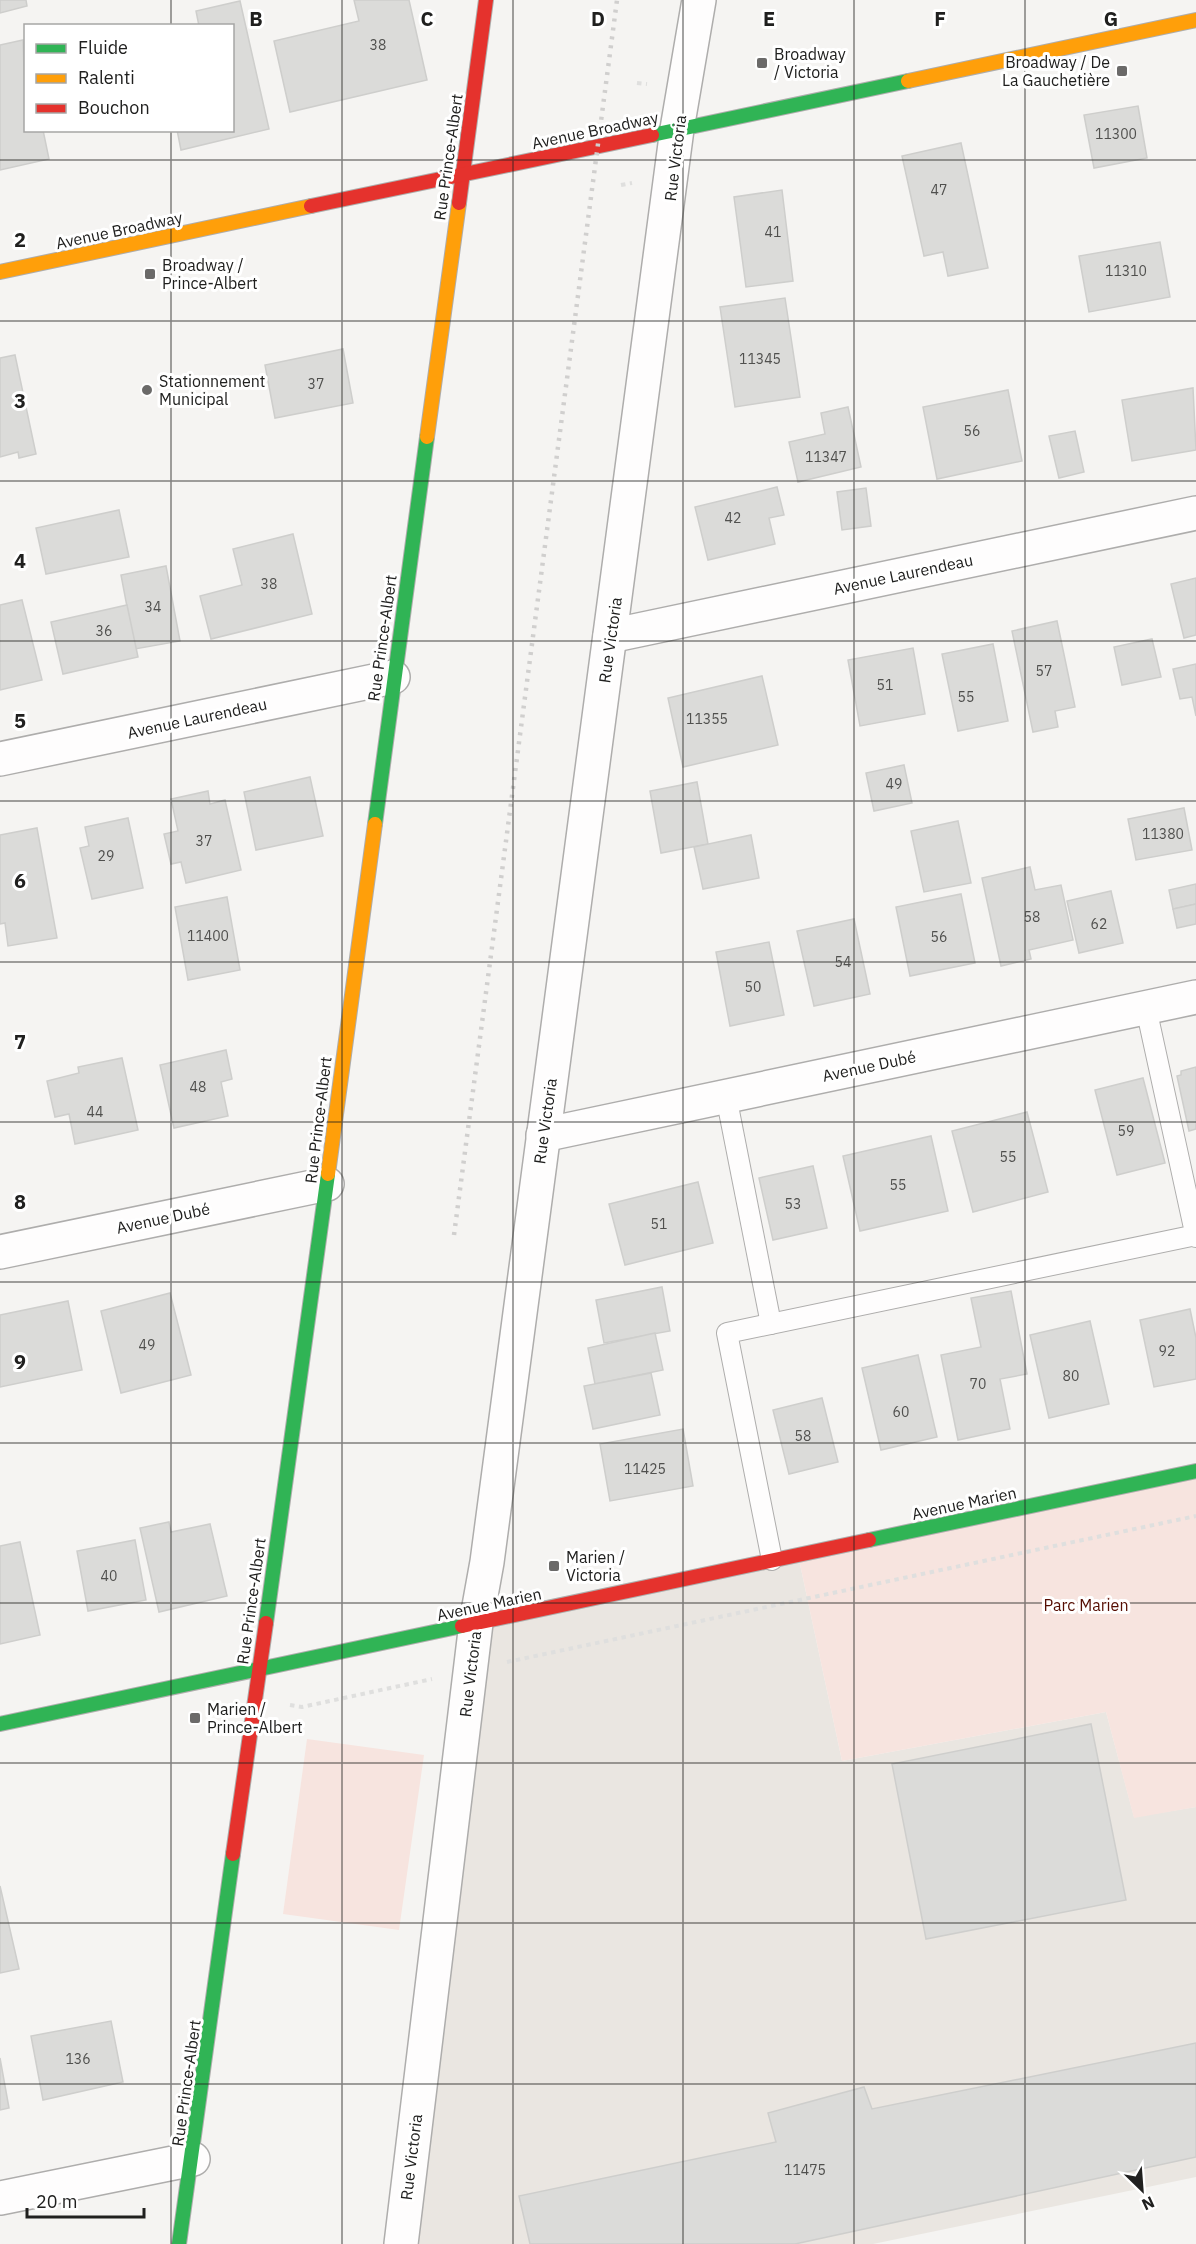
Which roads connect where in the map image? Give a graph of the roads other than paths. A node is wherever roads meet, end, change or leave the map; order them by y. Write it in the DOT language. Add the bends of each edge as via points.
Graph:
graph roads {
  1 [pos="486,0"];
  2 [pos="699,0"];
  3 [pos="1196,20"];
  4 [pos="677,129"];
  5 [pos="462,175"];
  6 [pos="0,272"];
  7 [pos="1196,513"];
  8 [pos="610,636"];
  9 [pos="393,677"];
  10 [pos="0,759"];
  11 [pos="1196,997"];
  12 [pos="1146,1008"];
  13 [pos="726,1096"];
  14 [pos="543,1135"];
  15 [pos="327,1184"];
  16 [pos="1196,1236"];
  17 [pos="0,1252"];
  18 [pos="771,1324"];
  19 [pos="1196,1471"];
  20 [pos="772,1560"];
  21 [pos="476,1623"];
  22 [pos="258,1669"];
  23 [pos="0,1724"];
  24 [pos="193,2158"];
  25 [pos="0,2198"];
  26 [pos="179,2244"];
  27 [pos="401,2244"];
  1 -- 5 [label="street, Rue Prince-Albert"];
  2 -- 4 [label="street, Rue Victoria"];
  3 -- 4 [label="street, Avenue Broadway"];
  4 -- 5 [label="street, Avenue Broadway"];
  4 -- 8 [label="street, Rue Victoria"];
  5 -- 6 [label="street, Avenue Broadway"];
  5 -- 9 [label="street, Rue Prince-Albert"];
  7 -- 8 [label="street, Avenue Laurendeau"];
  8 -- 14 [label="street, Rue Victoria"];
  9 -- 10 [label="street, Avenue Laurendeau"];
  9 -- 15 [label="street, Rue Prince-Albert"];
  11 -- 12 [label="street, Avenue Dubé"];
  12 -- 13 [label="street, Avenue Dubé"];
  12 -- 16 [label="lane"];
  13 -- 14 [label="street, Avenue Dubé"];
  13 -- 18 [label="lane"];
  14 -- 21 [label="street, Rue Victoria"];
  15 -- 17 [label="street, Avenue Dubé"];
  15 -- 22 [label="street, Rue Prince-Albert"];
  16 -- 18 [label="lane"];
  18 -- 20 [label="lane" via="727,1333"];
  19 -- 20 [label="street, Avenue Marien"];
  20 -- 21 [label="street, Avenue Marien"];
  21 -- 22 [label="street, Avenue Marien"];
  21 -- 27 [label="street, Rue Victoria"];
  22 -- 23 [label="street, Avenue Marien"];
  22 -- 24 [label="street, Rue Prince-Albert"];
  24 -- 25 [label="street"];
  24 -- 26 [label="street, Rue Prince-Albert"];
}
